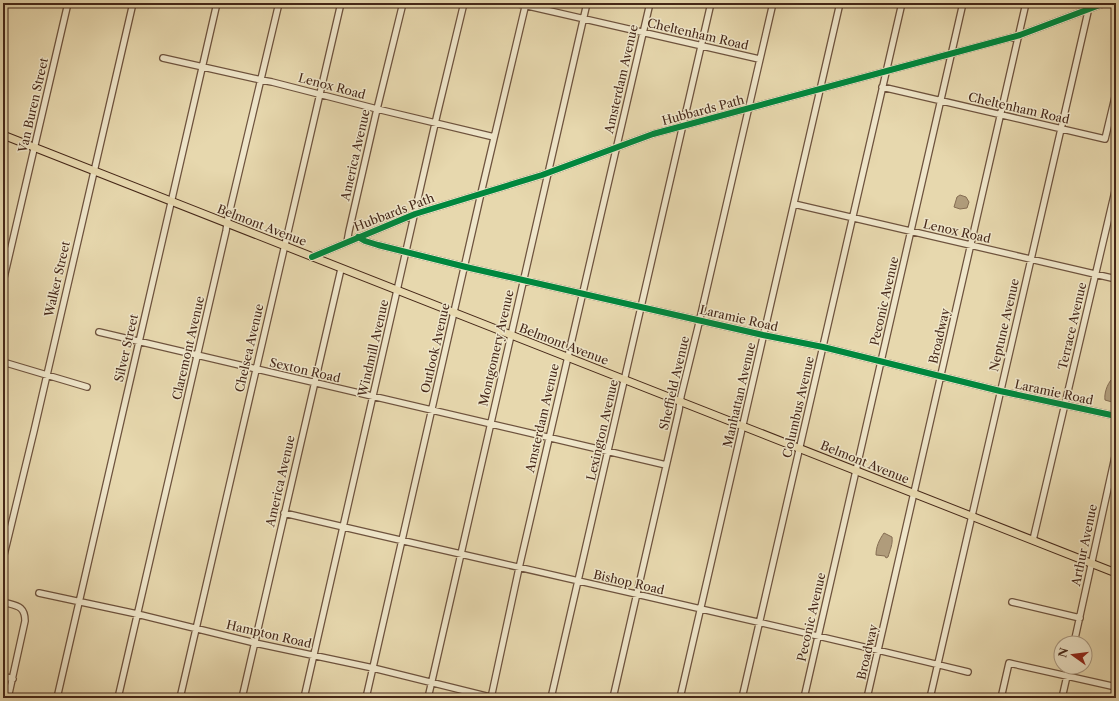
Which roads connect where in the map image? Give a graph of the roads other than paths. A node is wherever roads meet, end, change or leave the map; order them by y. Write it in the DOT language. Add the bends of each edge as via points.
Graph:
graph roads {
  1 [pos="4,3"];
  2 [pos="68,3"];
  3 [pos="133,3"];
  4 [pos="216,3"];
  5 [pos="279,3"];
  6 [pos="341,3"];
  7 [pos="403,3"];
  8 [pos="464,3"];
  9 [pos="515,3"];
  10 [pos="587,3"];
  11 [pos="650,3"];
  12 [pos="711,3"];
  13 [pos="772,3"];
  14 [pos="840,3"];
  15 [pos="902,3"];
  16 [pos="963,3"];
  17 [pos="1026,3"];
  18 [pos="1090,3"];
  19 [pos="1105,3"];
  20 [pos="525,4"];
  21 [pos="3,6"];
  22 [pos="1088,10"];
  23 [pos="583,19"];
  24 [pos="642,33"];
  25 [pos="1020,35"];
  26 [pos="701,46"];
  27 [pos="952,54"];
  28 [pos="163,58"];
  29 [pos="759,59"];
  30 [pos="201,67"];
  31 [pos="886,71"];
  32 [pos="261,80"];
  33 [pos="882,87"];
  34 [pos="820,90"];
  35 [pos="1116,93"];
  36 [pos="320,94"];
  37 [pos="941,101"];
  38 [pos="377,108"];
  39 [pos="748,109"];
  40 [pos="1001,115"];
  41 [pos="436,122"];
  42 [pos="682,126"];
  43 [pos="1060,129"];
  44 [pos="3,135"];
  45 [pos="494,137"];
  46 [pos="34,148"];
  47 [pos="616,148"];
  48 [pos="94,171"];
  49 [pos="548,173"];
  50 [pos="1116,187"];
  51 [pos="481,193"];
  52 [pos="170,201"];
  53 [pos="794,204"];
  54 [pos="415,214"];
  55 [pos="852,218"];
  56 [pos="227,224"];
  57 [pos="911,232"];
  58 [pos="358,238"];
  59 [pos="347,242"];
  60 [pos="971,245"];
  61 [pos="284,246"];
  62 [pos="406,252"];
  63 [pos="312,257"];
  64 [pos="1031,259"];
  65 [pos="464,266"];
  66 [pos="341,268"];
  67 [pos="1096,274"];
  68 [pos="1116,279"];
  69 [pos="523,280"];
  70 [pos="3,282"];
  71 [pos="397,291"];
  72 [pos="582,293"];
  73 [pos="641,307"];
  74 [pos="454,312"];
  75 [pos="700,320"];
  76 [pos="99,332"];
  77 [pos="511,335"];
  78 [pos="764,335"];
  79 [pos="139,342"];
  80 [pos="823,347"];
  81 [pos="197,355"];
  82 [pos="567,357"];
  83 [pos="3,362"];
  84 [pos="881,362"];
  85 [pos="256,369"];
  86 [pos="46,375"];
  87 [pos="940,377"];
  88 [pos="624,379"];
  89 [pos="314,383"];
  90 [pos="87,387"];
  91 [pos="1000,391"];
  92 [pos="373,396"];
  93 [pos="681,402"];
  94 [pos="1065,406"];
  95 [pos="432,410"];
  96 [pos="1116,416"];
  97 [pos="490,424"];
  98 [pos="743,426"];
  99 [pos="548,437"];
  100 [pos="800,448"];
  101 [pos="608,451"];
  102 [pos="1116,452"];
  103 [pos="666,464"];
  104 [pos="856,470"];
  105 [pos="914,493"];
  106 [pos="284,513"];
  107 [pos="972,516"];
  108 [pos="343,527"];
  109 [pos="1033,540"];
  110 [pos="402,541"];
  111 [pos="460,554"];
  112 [pos="3,559"];
  113 [pos="1091,563"];
  114 [pos="518,568"];
  115 [pos="1116,573"];
  116 [pos="578,582"];
  117 [pos="39,593"];
  118 [pos="636,595"];
  119 [pos="3,602"];
  120 [pos="80,602"];
  121 [pos="1012,602"];
  122 [pos="701,610"];
  123 [pos="138,614"];
  124 [pos="1080,618"];
  125 [pos="759,622"];
  126 [pos="196,628"];
  127 [pos="1076,635"];
  128 [pos="818,636"];
  129 [pos="255,643"];
  130 [pos="878,650"];
  131 [pos="313,656"];
  132 [pos="938,665"];
  133 [pos="373,668"];
  134 [pos="968,672"];
  135 [pos="3,676"];
  136 [pos="1067,676"];
  137 [pos="12,679"];
  138 [pos="432,682"];
  139 [pos="1116,687"];
  140 [pos="8,698"];
  141 [pos="57,698"];
  142 [pos="118,698"];
  143 [pos="180,698"];
  144 [pos="242,698"];
  145 [pos="304,698"];
  146 [pos="366,698"];
  147 [pos="428,698"];
  148 [pos="492,698"];
  149 [pos="551,698"];
  150 [pos="614,698"];
  151 [pos="680,698"];
  152 [pos="742,698"];
  153 [pos="804,698"];
  154 [pos="867,698"];
  155 [pos="930,698"];
  156 [pos="1001,698"];
  157 [pos="1062,698"];
  1 -- 21 [label="street"];
  2 -- 46 [label="street, Van Buren Street"];
  3 -- 48 [label="street, Walker Street"];
  4 -- 30 [label="street, Silver Street"];
  5 -- 32 [label="street, Claremont Avenue"];
  6 -- 36 [label="street, Chelsea Avenue"];
  7 -- 38 [label="street, America Avenue"];
  8 -- 41 [label="street, Windmill Avenue"];
  9 -- 20 [label="street, Cheltenham Road"];
  10 -- 23 [label="street, Montgomery Avenue"];
  11 -- 24 [label="street, Amsterdam Avenue"];
  12 -- 26 [label="street, Lexington Avenue"];
  13 -- 29 [label="street, Sheffield Avenue"];
  14 -- 34 [label="street, Manhattan Avenue"];
  15 -- 31 [label="street, Columbus Avenue"];
  16 -- 27 [label="street, Peconic Avenue"];
  17 -- 25 [label="street, Broadway"];
  18 -- 22 [label="street, Neptune Avenue"];
  19 -- 22 [label="street, Hubbards Path"];
  20 -- 23 [label="street, Cheltenham Road"];
  20 -- 45 [label="street, Outlook Avenue"];
  22 -- 25 [label="street, Hubbards Path"];
  22 -- 43 [label="street, Neptune Avenue"];
  23 -- 24 [label="street, Cheltenham Road"];
  23 -- 49 [label="street, Montgomery Avenue"];
  24 -- 26 [label="street, Cheltenham Road"];
  24 -- 47 [label="street, Amsterdam Avenue"];
  25 -- 27 [label="street, Hubbards Path"];
  25 -- 40 [label="street, Broadway"];
  26 -- 29 [label="street, Cheltenham Road"];
  26 -- 42 [label="street, Lexington Avenue"];
  27 -- 31 [label="street, Hubbards Path"];
  27 -- 37 [label="street, Peconic Avenue"];
  28 -- 30 [label="street, Lenox Road"];
  29 -- 39 [label="street, Sheffield Avenue"];
  30 -- 32 [label="street, Lenox Road"];
  30 -- 52 [label="street, Silver Street"];
  31 -- 33 [label="street, Columbus Avenue"];
  31 -- 34 [label="street, Hubbards Path"];
  32 -- 36 [label="street, Lenox Road"];
  32 -- 56 [label="street, Claremont Avenue"];
  33 -- 37 [label="street, Cheltenham Road"];
  33 -- 55 [label="street, Columbus Avenue"];
  34 -- 39 [label="street, Hubbards Path"];
  34 -- 53 [label="street, Manhattan Avenue"];
  35 -- 43 [label="street, Cheltenham Road" via="1105,139"];
  36 -- 38 [label="street, Lenox Road"];
  36 -- 61 [label="street, Chelsea Avenue"];
  37 -- 40 [label="street, Cheltenham Road"];
  37 -- 57 [label="street, Peconic Avenue"];
  38 -- 41 [label="street, Lenox Road"];
  38 -- 59 [label="street, America Avenue"];
  39 -- 42 [label="street, Hubbards Path"];
  39 -- 75 [label="street, Sheffield Avenue"];
  40 -- 43 [label="street, Cheltenham Road"];
  40 -- 60 [label="street, Broadway"];
  41 -- 45 [label="street, Lenox Road"];
  41 -- 54 [label="street, Windmill Avenue"];
  42 -- 47 [label="street, Hubbards Path"];
  42 -- 73 [label="street, Lexington Avenue"];
  43 -- 64 [label="street, Neptune Avenue"];
  44 -- 46 [label="main road, Belmont Avenue"];
  45 -- 51 [label="street, Outlook Avenue"];
  46 -- 48 [label="main road, Belmont Avenue"];
  46 -- 70 [label="street, Van Buren Street"];
  47 -- 49 [label="street, Hubbards Path"];
  47 -- 72 [label="street, Amsterdam Avenue"];
  48 -- 52 [label="main road, Belmont Avenue"];
  48 -- 86 [label="street, Walker Street"];
  49 -- 51 [label="street, Hubbards Path"];
  49 -- 69 [label="street, Montgomery Avenue"];
  50 -- 67 [label="street, Terrace Avenue"];
  51 -- 54 [label="street, Hubbards Path"];
  51 -- 65 [label="street, Outlook Avenue"];
  52 -- 56 [label="main road, Belmont Avenue"];
  52 -- 79 [label="street, Silver Street"];
  53 -- 55 [label="street, Lenox Road"];
  53 -- 78 [label="street, Manhattan Avenue"];
  54 -- 58 [label="street, Hubbards Path"];
  54 -- 62 [label="street, Windmill Avenue"];
  55 -- 57 [label="street, Lenox Road"];
  55 -- 80 [label="street, Columbus Avenue"];
  56 -- 61 [label="main road, Belmont Avenue"];
  56 -- 81 [label="street, Claremont Avenue"];
  57 -- 60 [label="street, Lenox Road"];
  57 -- 84 [label="street, Peconic Avenue"];
  58 -- 59 [label="street, Hubbards Path"];
  58 -- 62 [label="street, Laramie Road"];
  59 -- 63 [label="street, Hubbards Path"];
  60 -- 64 [label="street, Lenox Road"];
  60 -- 87 [label="street, Broadway"];
  61 -- 63 [label="main road, Belmont Avenue"];
  61 -- 85 [label="street, Chelsea Avenue"];
  62 -- 65 [label="street, Laramie Road"];
  62 -- 71 [label="street, Windmill Avenue"];
  63 -- 66 [label="main road, Belmont Avenue"];
  64 -- 67 [label="street, Lenox Road"];
  64 -- 91 [label="street, Neptune Avenue"];
  65 -- 69 [label="street, Laramie Road"];
  65 -- 74 [label="street, Outlook Avenue"];
  66 -- 71 [label="main road, Belmont Avenue"];
  66 -- 89 [label="street, America Avenue"];
  67 -- 68 [label="street, Lenox Road"];
  67 -- 94 [label="street, Terrace Avenue"];
  69 -- 72 [label="street, Laramie Road"];
  69 -- 77 [label="street, Montgomery Avenue"];
  71 -- 74 [label="main road, Belmont Avenue"];
  71 -- 92 [label="street, Windmill Avenue"];
  72 -- 73 [label="street, Laramie Road"];
  72 -- 82 [label="street, Amsterdam Avenue"];
  73 -- 75 [label="street, Laramie Road"];
  73 -- 88 [label="street, Lexington Avenue"];
  74 -- 77 [label="main road, Belmont Avenue"];
  74 -- 95 [label="street, Outlook Avenue"];
  75 -- 78 [label="street, Laramie Road"];
  75 -- 93 [label="street, Sheffield Avenue"];
  76 -- 79 [label="street"];
  77 -- 82 [label="main road, Belmont Avenue"];
  77 -- 97 [label="street, Montgomery Avenue"];
  78 -- 80 [label="street, Laramie Road"];
  78 -- 98 [label="street, Manhattan Avenue"];
  79 -- 81 [label="street, Sexton Road"];
  79 -- 120 [label="street, Silver Street"];
  80 -- 84 [label="street, Laramie Road"];
  80 -- 100 [label="street, Columbus Avenue"];
  81 -- 85 [label="street, Sexton Road"];
  81 -- 123 [label="street, Claremont Avenue"];
  82 -- 88 [label="main road, Belmont Avenue"];
  82 -- 99 [label="street, Amsterdam Avenue"];
  83 -- 86 [label="street"];
  84 -- 87 [label="street, Laramie Road"];
  84 -- 104 [label="street, Peconic Avenue"];
  85 -- 89 [label="street, Sexton Road"];
  85 -- 126 [label="street, Chelsea Avenue"];
  86 -- 90 [label="street"];
  86 -- 112 [label="street, Walker Street"];
  87 -- 91 [label="street, Laramie Road"];
  87 -- 105 [label="street, Broadway"];
  88 -- 93 [label="main road, Belmont Avenue"];
  88 -- 101 [label="street, Lexington Avenue"];
  89 -- 92 [label="street, Sexton Road"];
  89 -- 106 [label="street, America Avenue"];
  91 -- 94 [label="street, Laramie Road"];
  91 -- 107 [label="street, Neptune Avenue"];
  92 -- 95 [label="street, Sexton Road"];
  92 -- 108 [label="street, Windmill Avenue"];
  93 -- 98 [label="main road, Belmont Avenue"];
  93 -- 103 [label="street, Sheffield Avenue"];
  94 -- 96 [label="street, Laramie Road"];
  94 -- 109 [label="street, Terrace Avenue"];
  95 -- 97 [label="street, Sexton Road"];
  95 -- 110 [label="street, Outlook Avenue"];
  97 -- 99 [label="street, Sexton Road"];
  97 -- 111 [label="street, Montgomery Avenue"];
  98 -- 100 [label="main road, Belmont Avenue"];
  98 -- 122 [label="street, Manhattan Avenue"];
  99 -- 101 [label="street, Sexton Road"];
  99 -- 114 [label="street, Amsterdam Avenue"];
  100 -- 104 [label="main road, Belmont Avenue"];
  100 -- 125 [label="street, Columbus Avenue"];
  101 -- 103 [label="street, Sexton Road"];
  101 -- 116 [label="street, Lexington Avenue"];
  102 -- 113 [label="street, Arthur Avenue"];
  103 -- 118 [label="street, Sheffield Avenue"];
  104 -- 105 [label="main road, Belmont Avenue"];
  104 -- 128 [label="street, Peconic Avenue"];
  105 -- 107 [label="main road, Belmont Avenue"];
  105 -- 130 [label="street, Broadway"];
  106 -- 108 [label="street, Bishop Road"];
  106 -- 129 [label="street, America Avenue"];
  107 -- 109 [label="main road, Belmont Avenue"];
  107 -- 132 [label="street, Neptune Avenue"];
  108 -- 110 [label="street, Bishop Road"];
  108 -- 131 [label="street, Windmill Avenue"];
  109 -- 113 [label="main road, Belmont Avenue"];
  110 -- 111 [label="street, Bishop Road"];
  110 -- 133 [label="street, Outlook Avenue"];
  111 -- 114 [label="street, Bishop Road"];
  111 -- 138 [label="street, Montgomery Avenue"];
  113 -- 115 [label="main road, Belmont Avenue"];
  113 -- 124 [label="street, Arthur Avenue"];
  114 -- 116 [label="street, Bishop Road"];
  114 -- 148 [label="street, Amsterdam Avenue"];
  116 -- 118 [label="street, Bishop Road"];
  116 -- 149 [label="street, Lexington Avenue"];
  117 -- 120 [label="street, Hampton Road"];
  118 -- 122 [label="street, Bishop Road"];
  118 -- 150 [label="street, Sheffield Avenue"];
  119 -- 137 [label="street" via="21,608 25,613"];
  120 -- 123 [label="street, Hampton Road"];
  120 -- 141 [label="street, Silver Street"];
  121 -- 124 [label="street"];
  122 -- 125 [label="street, Bishop Road"];
  122 -- 151 [label="street, Manhattan Avenue"];
  123 -- 126 [label="street, Hampton Road"];
  123 -- 142 [label="street, Claremont Avenue"];
  124 -- 127 [label="street, Arthur Avenue"];
  125 -- 128 [label="street, Bishop Road"];
  125 -- 152 [label="street, Columbus Avenue"];
  126 -- 129 [label="street, Hampton Road"];
  126 -- 143 [label="street, Chelsea Avenue"];
  128 -- 130 [label="street, Bishop Road"];
  128 -- 153 [label="street, Peconic Avenue"];
  129 -- 131 [label="street, Hampton Road"];
  129 -- 144 [label="street, America Avenue"];
  130 -- 132 [label="street, Bishop Road"];
  130 -- 154 [label="street, Broadway"];
  131 -- 133 [label="street, Hampton Road"];
  131 -- 145 [label="street, Windmill Avenue"];
  132 -- 134 [label="street, Bishop Road"];
  132 -- 155 [label="street, Neptune Avenue"];
  133 -- 138 [label="street, Hampton Road"];
  133 -- 146 [label="street, Outlook Avenue"];
  135 -- 137 [label="street"];
  136 -- 139 [label="street"];
  136 -- 156 [label="street" via="1009,663"];
  136 -- 157 [label="street"];
  137 -- 140 [label="street"];
  138 -- 147 [label="street, Montgomery Avenue"];
  138 -- 148 [label="street, Hampton Road"];
}
